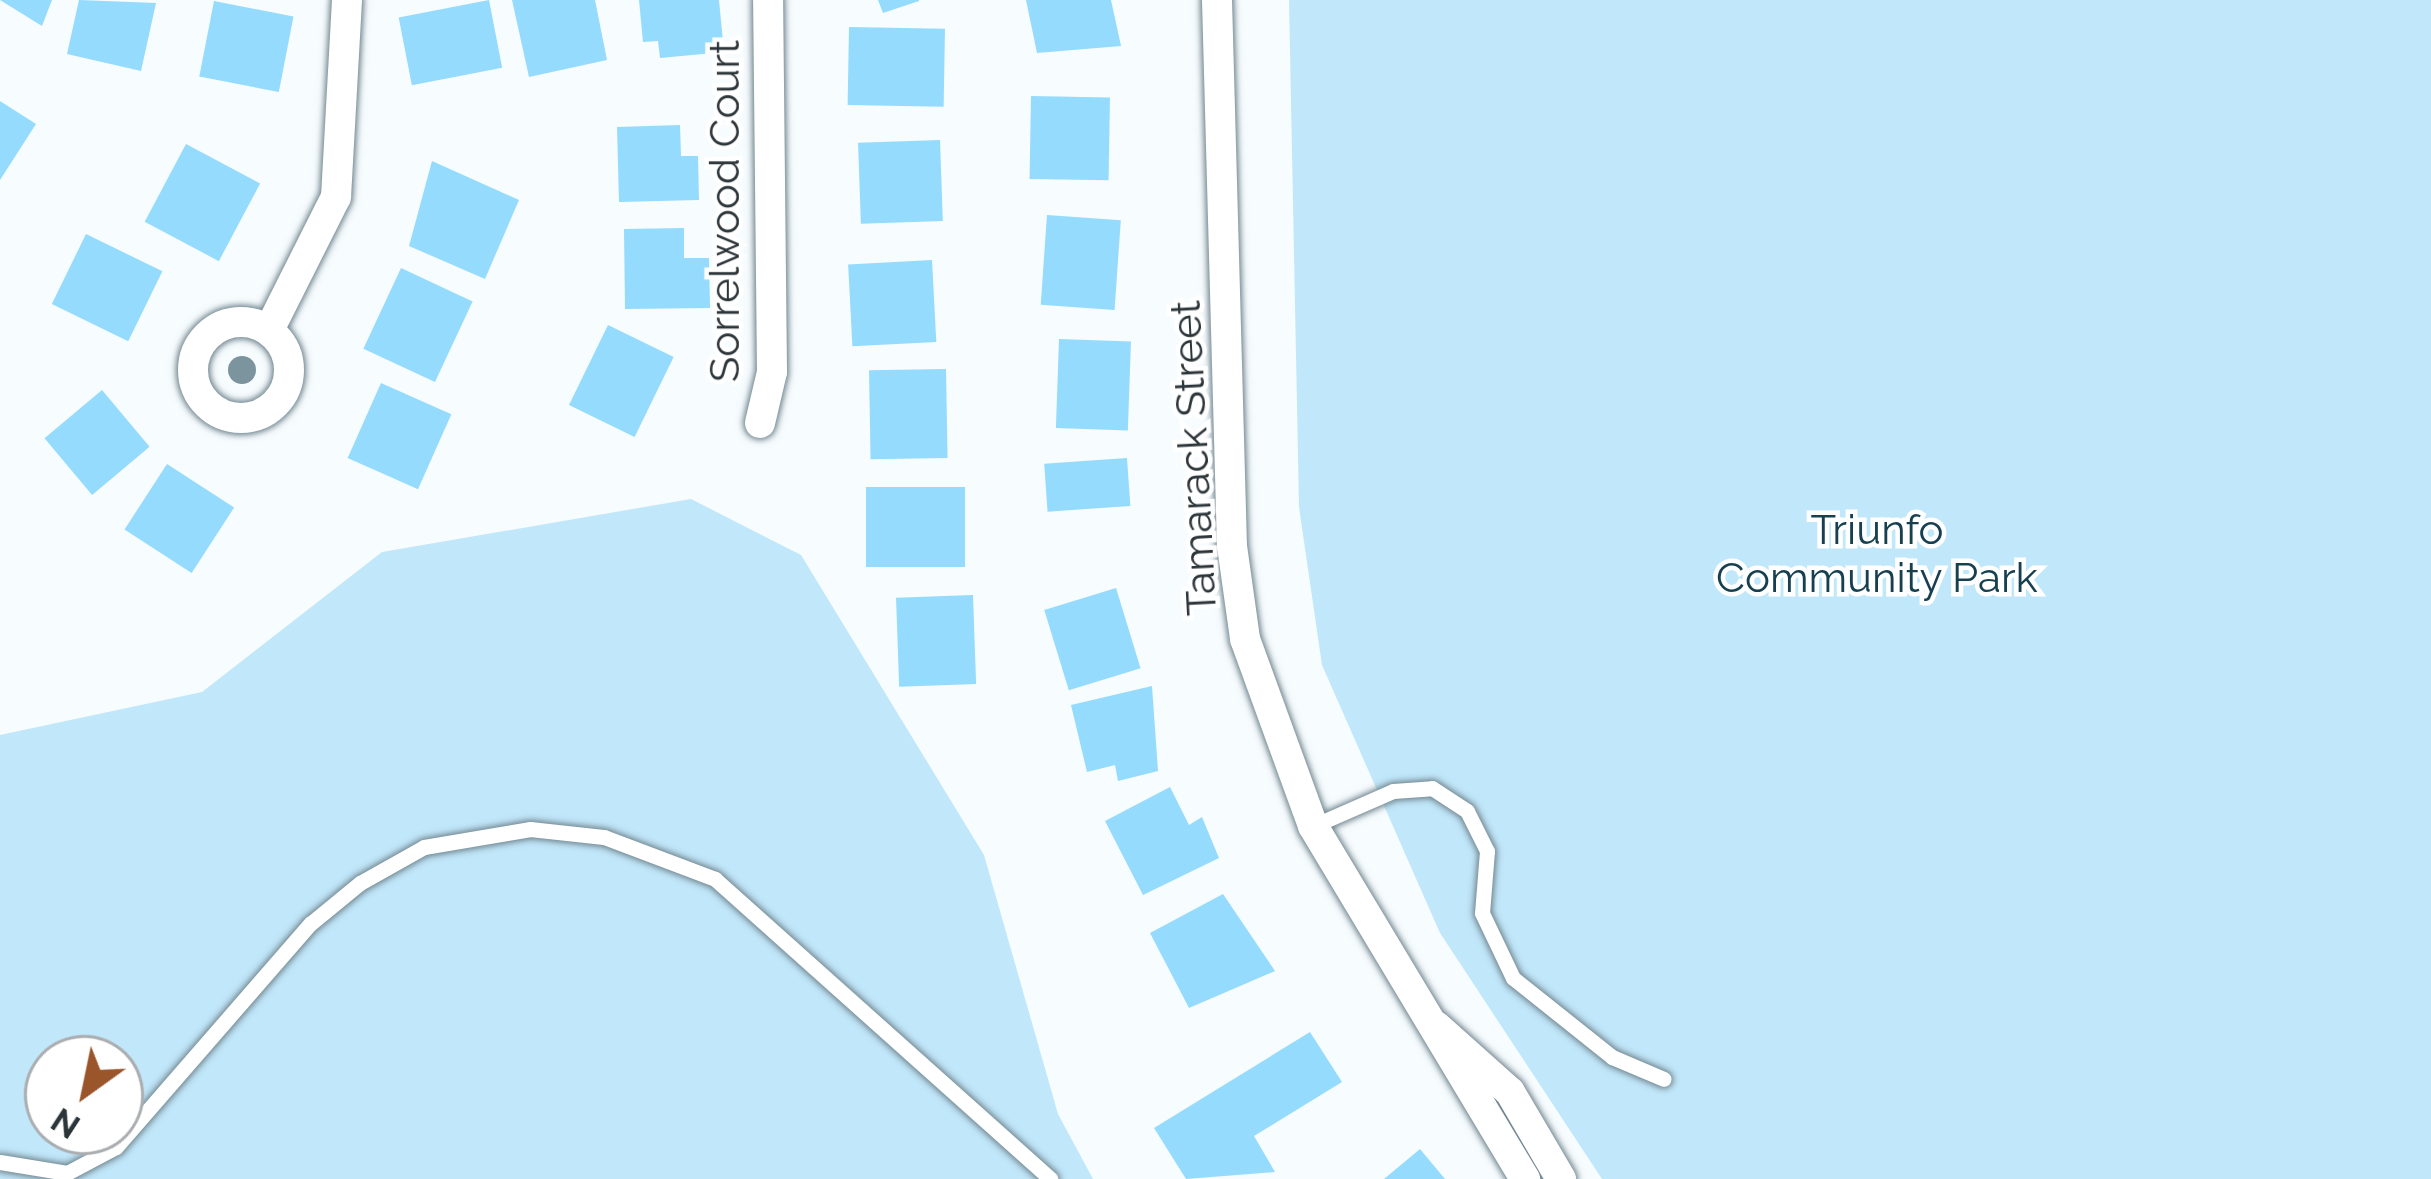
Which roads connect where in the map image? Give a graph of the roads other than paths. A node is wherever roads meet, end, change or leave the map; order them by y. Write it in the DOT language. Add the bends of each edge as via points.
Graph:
graph roads {
  1 [pos="347,0"];
  2 [pos="768,0"];
  3 [pos="1216,0"];
  4 [pos="268,329"];
  5 [pos="760,422"];
  6 [pos="1313,826"];
  7 [pos="1421,1015"];
  8 [pos="1664,1078"];
  9 [pos="0,1162"];
  10 [pos="1050,1179"];
  11 [pos="1525,1179"];
  12 [pos="1561,1179"];
  1 -- 4 [label="street" via="336,197"];
  2 -- 5 [label="street, Sorrelwood Court" via="772,372"];
  3 -- 6 [label="street, Tamarack Street" via="1232,546 1244,639"];
  6 -- 7 [label="street, Tamarack Street"];
  6 -- 8 [label="lane" via="1393,790 1432,788 1466,811 1487,851 1482,913 1513,978 1612,1057"];
  7 -- 11 [label="street, Tamarack Street"];
  7 -- 12 [label="street, Tamarack Street" via="1484,1061"];
  9 -- 10 [label="lane" via="68,1173 116,1147 310,924 360,884 424,847 530,829 604,837 715,879"];
}
